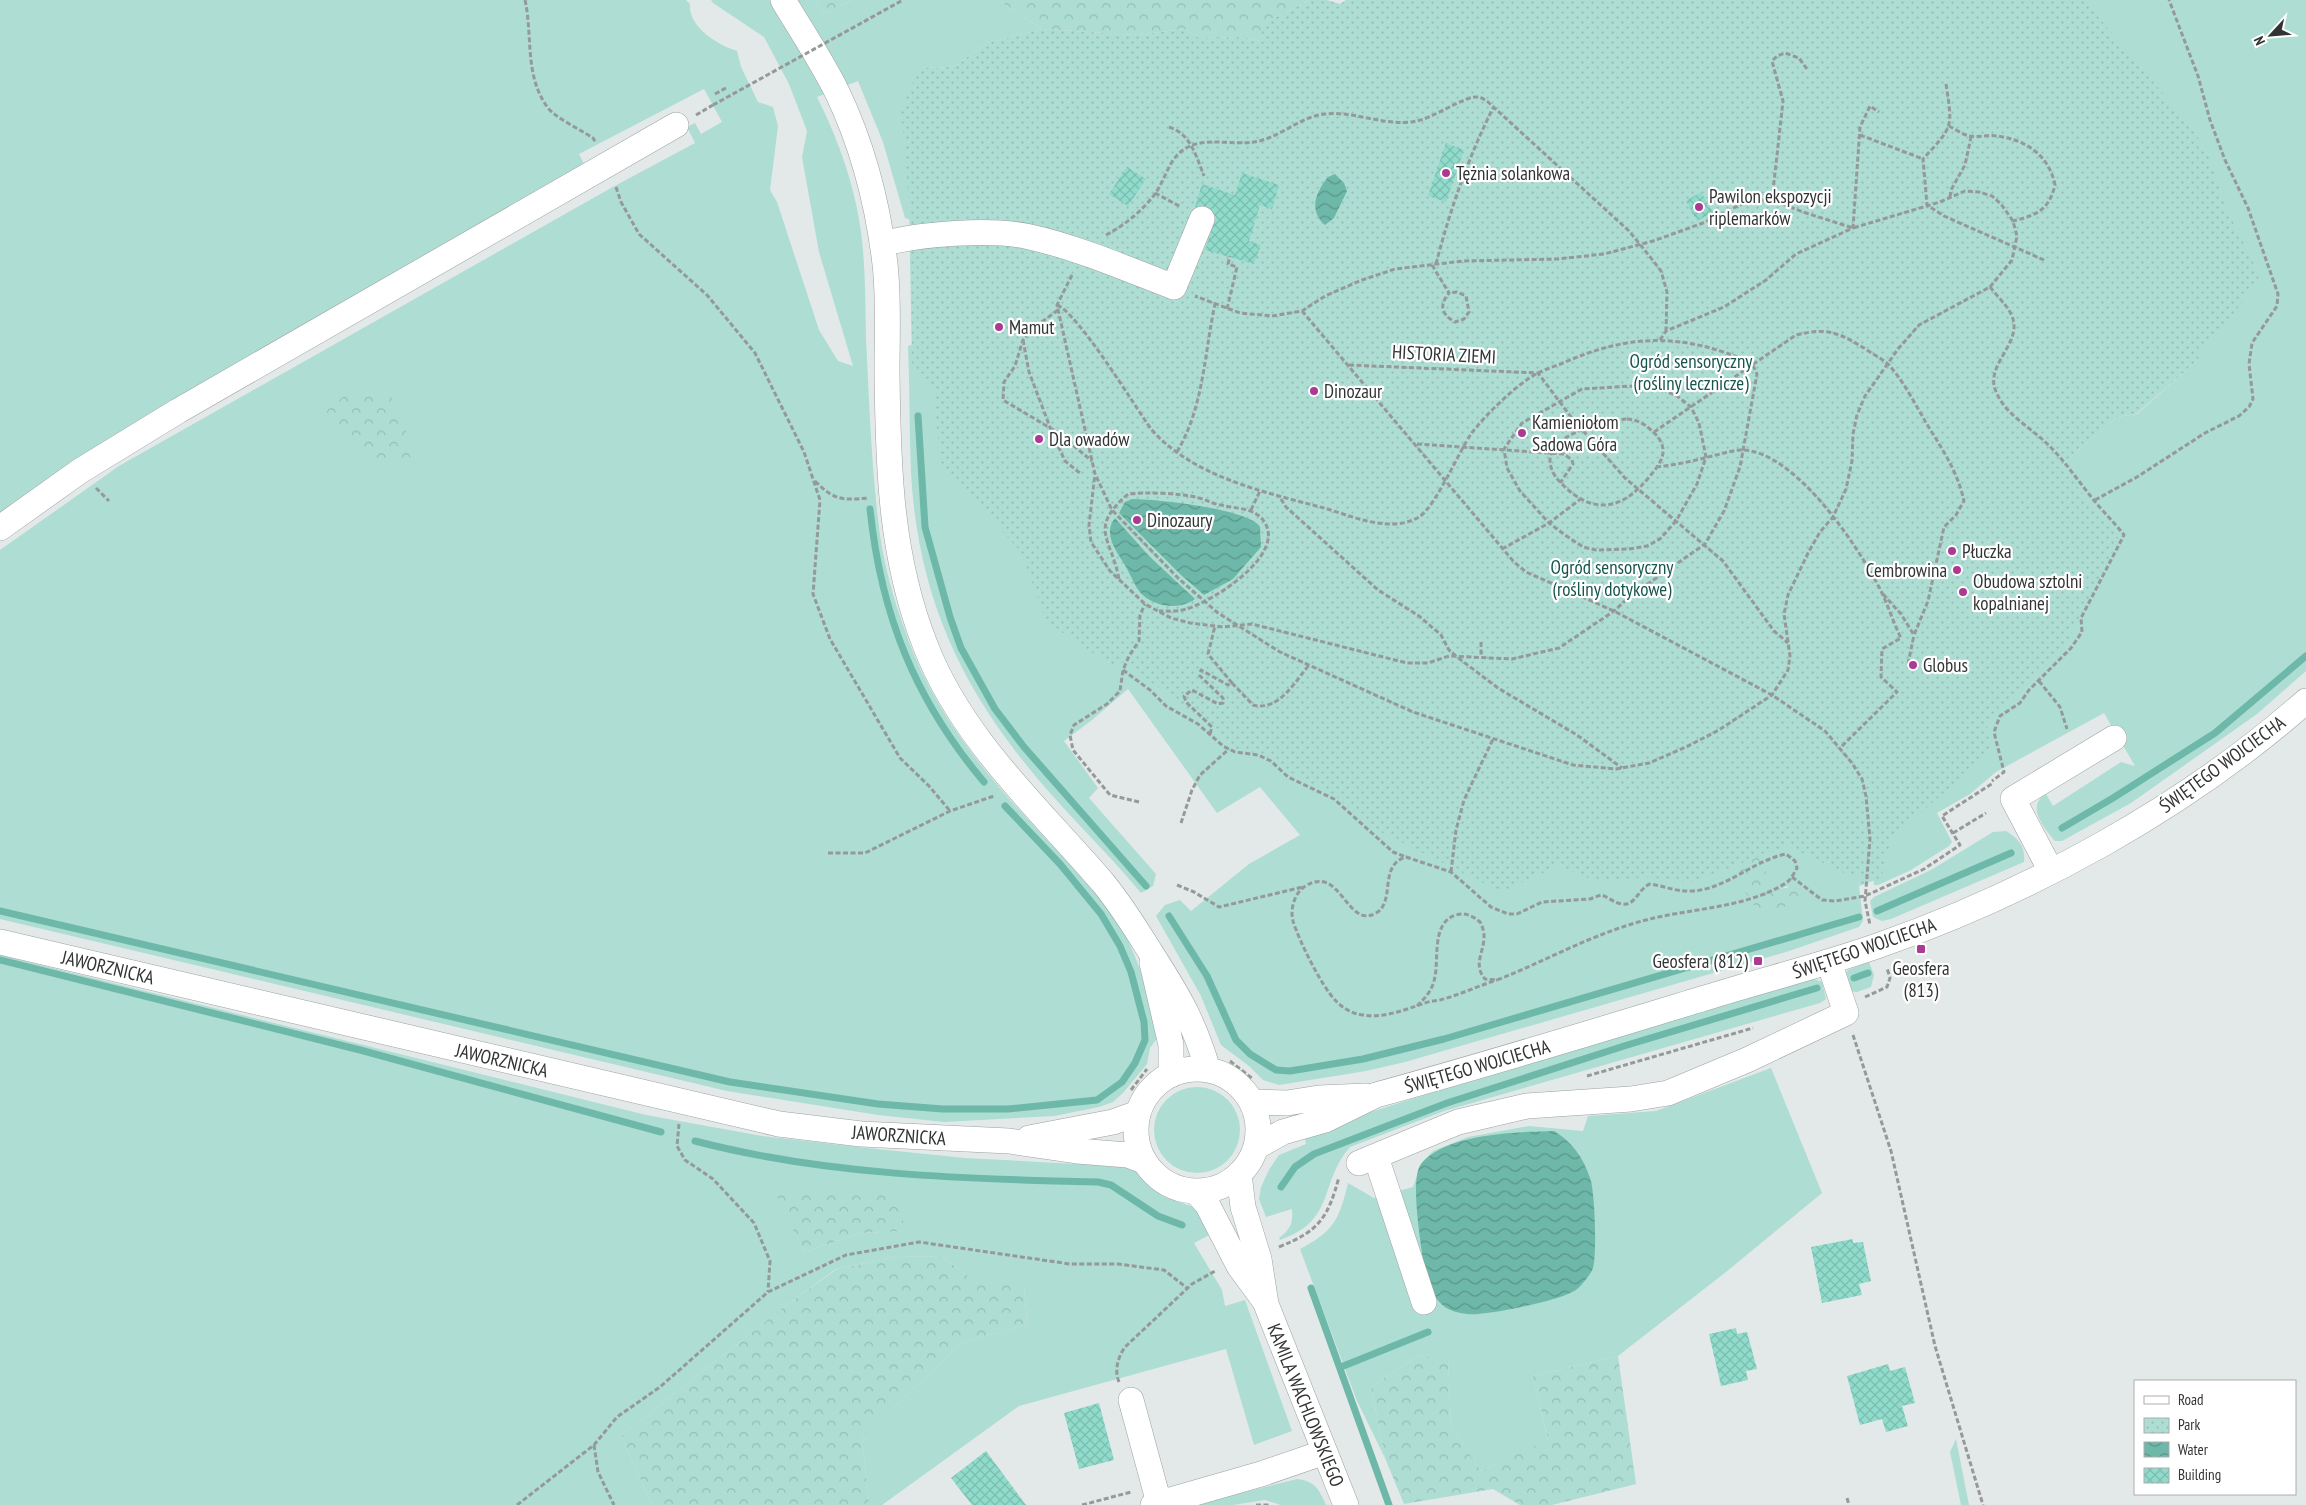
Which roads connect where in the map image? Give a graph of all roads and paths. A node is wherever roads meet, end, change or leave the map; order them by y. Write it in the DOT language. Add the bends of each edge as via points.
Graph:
graph roads {
  1 [pos="525,0"];
  2 [pos="782,0"];
  3 [pos="902,0"];
  4 [pos="2169,0"];
  5 [pos="1807,69"];
  6 [pos="1946,84"];
  7 [pos="726,88"];
  8 [pos="715,94"];
  9 [pos="713,105"];
  10 [pos="1494,108"];
  11 [pos="1879,112"];
  12 [pos="676,126"];
  13 [pos="1949,126"];
  14 [pos="1169,127"];
  15 [pos="1860,135"];
  16 [pos="1971,137"];
  17 [pos="1191,146"];
  18 [pos="1923,159"];
  19 [pos="609,166"];
  20 [pos="1204,176"];
  21 [pos="1155,193"];
  22 [pos="1950,197"];
  23 [pos="1772,200"];
  24 [pos="1927,204"];
  25 [pos="1202,219"];
  26 [pos="2013,221"];
  27 [pos="1853,228"];
  28 [pos="882,244"];
  29 [pos="1640,245"];
  30 [pos="2016,249"];
  31 [pos="1085,253"];
  32 [pos="1230,256"];
  33 [pos="2044,260"];
  34 [pos="1434,264"];
  35 [pos="1174,287"];
  36 [pos="1990,288"];
  37 [pos="1449,293"];
  38 [pos="1215,304"];
  39 [pos="1057,305"];
  40 [pos="1227,309"];
  41 [pos="1058,310"];
  42 [pos="1302,311"];
  43 [pos="1666,331"];
  44 [pos="1023,340"];
  45 [pos="1660,340"];
  46 [pos="1752,363"];
  47 [pos="1888,364"];
  48 [pos="1349,365"];
  49 [pos="1538,373"];
  50 [pos="1559,402"];
  51 [pos="1691,407"];
  52 [pos="1050,428"];
  53 [pos="1582,429"];
  54 [pos="1654,432"];
  55 [pos="1416,444"];
  56 [pos="1463,447"];
  57 [pos="1504,450"];
  58 [pos="1744,450"];
  59 [pos="1178,452"];
  60 [pos="1551,453"];
  61 [pos="1706,457"];
  62 [pos="1093,462"];
  63 [pos="1656,467"];
  64 [pos="1081,474"];
  65 [pos="1096,474"];
  66 [pos="813,478"];
  67 [pos="1445,479"];
  68 [pos="1560,483"];
  69 [pos="1638,490"];
  70 [pos="1260,491"];
  71 [pos="891,497"];
  72 [pos="1281,498"];
  73 [pos="1582,498"];
  74 [pos="2095,500"];
  75 [pos="1112,510"];
  76 [pos="1251,510"];
  77 [pos="1833,516"];
  78 [pos="1676,521"];
  79 [pos="1549,523"];
  80 [pos="0,528"];
  81 [pos="1705,544"];
  82 [pos="1502,549"];
  83 [pos="1119,579"];
  84 [pos="1882,594"];
  85 [pos="1204,602"];
  86 [pos="1145,604"];
  87 [pos="1159,611"];
  88 [pos="1614,611"];
  89 [pos="1215,626"];
  90 [pos="1238,626"];
  91 [pos="1914,635"];
  92 [pos="1481,642"];
  93 [pos="1788,644"];
  94 [pos="1481,657"];
  95 [pos="1457,658"];
  96 [pos="1908,664"];
  97 [pos="1308,665"];
  98 [pos="1123,670"];
  99 [pos="2039,681"];
  100 [pos="1232,683"];
  101 [pos="1772,695"];
  102 [pos="2306,701"];
  103 [pos="2068,729"];
  104 [pos="1210,734"];
  105 [pos="2114,738"];
  106 [pos="1493,739"];
  107 [pos="1840,748"];
  108 [pos="1229,749"];
  109 [pos="1622,768"];
  110 [pos="1012,782"];
  111 [pos="1139,802"];
  112 [pos="950,811"];
  113 [pos="1986,813"];
  114 [pos="1181,823"];
  115 [pos="1953,833"];
  116 [pos="828,853"];
  117 [pos="1406,857"];
  118 [pos="2051,871"];
  119 [pos="1451,872"];
  120 [pos="1792,877"];
  121 [pos="1177,885"];
  122 [pos="1304,887"];
  123 [pos="1865,896"];
  124 [pos="1876,937"];
  125 [pos="0,942"];
  126 [pos="1148,948"];
  127 [pos="1829,962"];
  128 [pos="1497,980"];
  129 [pos="1417,1006"];
  130 [pos="1844,1009"];
  131 [pos="1216,1063"];
  132 [pos="1161,1069"];
  133 [pos="1254,1092"];
  134 [pos="1376,1095"];
  135 [pos="681,1102"];
  136 [pos="1132,1104"];
  137 [pos="1010,1142"];
  138 [pos="1256,1147"];
  139 [pos="1144,1161"];
  140 [pos="1239,1174"];
  141 [pos="1195,1192"];
  142 [pos="1217,1270"];
  143 [pos="1187,1288"];
  144 [pos="768,1292"];
  145 [pos="1424,1302"];
  146 [pos="1266,1304"];
  147 [pos="1131,1400"];
  148 [pos="594,1445"];
  149 [pos="1325,1452"];
  150 [pos="1847,1498"];
  151 [pos="1149,1500"];
  152 [pos="517,1505"];
  153 [pos="614,1505"];
  154 [pos="1082,1505"];
  155 [pos="1256,1505"];
  156 [pos="1270,1505"];
  157 [pos="1346,1505"];
  158 [pos="1849,1505"];
  159 [pos="1983,1505"];
  1 -- 19 [label="path" via="529,57 534,79 548,109 593,138"];
  2 -- 28 [label="street" via="823,66 846,114 867,170"];
  3 -- 9 [label="path, bridge"];
  4 -- 74 [label="path" via="2193,60 2225,160 2248,208 2278,294 2277,306 2252,343 2249,364 2254,399 2249,407 2239,416"];
  5 -- 23 [label="path" via="1799,58 1785,53 1772,61 1783,101"];
  6 -- 13 [label="path"];
  7 -- 8 [label="path"];
  10 -- 17 [label="path" via="1478,97 1466,99 1434,117 1412,122 1380,121 1352,114 1324,114 1307,118 1268,139"];
  10 -- 29 [label="path" via="1546,153"];
  10 -- 34 [label="path" via="1480,134"];
  11 -- 15 [label="path" via="1870,106 1860,126"];
  12 -- 19 [label="street"];
  13 -- 16 [label="path"];
  13 -- 18 [label="path" via="1946,134"];
  14 -- 17 [label="path" via="1180,130"];
  15 -- 18 [label="path"];
  15 -- 27 [label="path"];
  16 -- 22 [label="path" via="1965,165"];
  16 -- 26 [label="path" via="1997,136 2032,147 2046,160 2053,173 2055,184 2046,207 2033,216"];
  17 -- 20 [label="path"];
  17 -- 21 [label="path" via="1178,154"];
  18 -- 24 [label="path"];
  19 -- 66 [label="path" via="621,202 639,234 707,295 755,353 804,452"];
  19 -- 80 [label="street" via="178,411 80,471"];
  21 -- 25 [label="path"];
  21 -- 31 [label="path" via="1133,218 1092,242"];
  22 -- 24 [label="path"];
  22 -- 26 [label="path" via="1965,191 1992,196"];
  23 -- 27 [label="path"];
  23 -- 29 [label="path" via="1750,200 1703,223"];
  24 -- 27 [label="path"];
  24 -- 30 [label="path" via="1944,216"];
  25 -- 35 [label="street"];
  26 -- 30 [label="path"];
  27 -- 43 [label="path" via="1796,254 1766,280 1724,307"];
  28 -- 31 [label="street" via="903,238 991,232 1028,236"];
  28 -- 71 [label="street"];
  29 -- 34 [label="path" via="1558,260"];
  29 -- 43 [label="path" via="1661,272 1667,292"];
  30 -- 33 [label="path"];
  30 -- 36 [label="path" via="2012,260"];
  31 -- 35 [label="street"];
  31 -- 39 [label="path"];
  32 -- 40 [label="path" via="1228,264 1237,267"];
  34 -- 37 [label="path"];
  34 -- 42 [label="path" via="1395,269 1362,280 1325,296"];
  35 -- 38 [label="path"];
  36 -- 47 [label="path" via="1919,325"];
  36 -- 74 [label="path" via="2007,307 2015,326 1995,374 1995,390 2007,408 2041,438"];
  37 -- 37 [label="path" via="1466,296 1469,312 1464,319 1454,322 1442,310 1442,301"];
  38 -- 40 [label="path"];
  38 -- 59 [label="path" via="1200,394 1194,417"];
  39 -- 41 [label="path"];
  39 -- 59 [label="path" via="1065,308 1082,329 1150,429"];
  40 -- 42 [label="path" via="1272,316"];
  41 -- 44 [label="path"];
  41 -- 62 [label="path"];
  42 -- 48 [label="path"];
  43 -- 45 [label="path"];
  44 -- 52 [label="path" via="1029,372"];
  44 -- 52 [label="path" via="1015,366 1004,382 1003,400"];
  45 -- 46 [label="path" via="1704,345"];
  45 -- 49 [label="path" via="1613,344"];
  46 -- 47 [label="path" via="1796,335 1816,330 1848,337"];
  46 -- 51 [label="path"];
  46 -- 58 [label="path" via="1756,374"];
  47 -- 77 [label="path" via="1857,415 1846,489"];
  47 -- 91 [label="path" via="1951,465 1964,501 1944,527 1928,601"];
  48 -- 49 [label="path, HISTORIA ZIEMI"];
  48 -- 55 [label="path"];
  49 -- 50 [label="path"];
  49 -- 56 [label="path" via="1483,419"];
  50 -- 51 [label="path" via="1590,387 1646,386 1677,396"];
  50 -- 53 [label="path"];
  50 -- 57 [label="path" via="1522,423"];
  51 -- 54 [label="path"];
  51 -- 61 [label="path" via="1699,423"];
  52 -- 62 [label="path"];
  52 -- 64 [label="path" via="1064,461"];
  53 -- 54 [label="path" via="1613,420 1636,420"];
  53 -- 60 [label="path"];
  53 -- 69 [label="path"];
  54 -- 63 [label="path" via="1663,450"];
  55 -- 56 [label="path"];
  55 -- 67 [label="path"];
  56 -- 57 [label="path"];
  56 -- 67 [label="path"];
  57 -- 60 [label="path"];
  57 -- 79 [label="path" via="1510,476"];
  58 -- 61 [label="path"];
  58 -- 77 [label="path" via="1768,456 1797,477"];
  58 -- 81 [label="path" via="1730,495"];
  59 -- 70 [label="path" via="1218,474"];
  60 -- 68 [label="path" via="1550,467"];
  60 -- 68 [label="path" via="1564,454 1572,460 1571,469"];
  61 -- 63 [label="path"];
  61 -- 78 [label="path" via="1697,484"];
  62 -- 65 [label="path"];
  63 -- 69 [label="path"];
  65 -- 75 [label="path"];
  65 -- 83 [label="path" via="1089,525 1091,542 1104,564"];
  66 -- 71 [label="path" via="828,494 843,500"];
  66 -- 112 [label="path" via="820,500 813,594 830,639 900,758"];
  67 -- 72 [label="path" via="1420,516 1403,522 1364,521"];
  67 -- 82 [label="path"];
  68 -- 73 [label="path"];
  69 -- 73 [label="path" via="1613,505 1600,505"];
  69 -- 78 [label="path"];
  70 -- 72 [label="path"];
  70 -- 76 [label="path"];
  71 -- 110 [label="street" via="897,553 909,602 927,650 972,732"];
  72 -- 95 [label="path" via="1286,507 1351,568 1441,634"];
  73 -- 79 [label="path"];
  74 -- 99 [label="path" via="2124,535 2082,618 2082,632"];
  75 -- 76 [label="path" via="1128,494 1141,493 1184,495"];
  75 -- 83 [label="path" via="1105,532 1116,560"];
  75 -- 85 [label="path" via="1151,553"];
  76 -- 85 [label="path" via="1266,523 1268,534 1264,552 1240,579"];
  77 -- 84 [label="path" via="1856,546"];
  77 -- 93 [label="path" via="1816,539 1788,595 1784,614"];
  78 -- 79 [label="path" via="1660,539 1647,546 1596,550 1583,547"];
  78 -- 81 [label="path"];
  79 -- 82 [label="path"];
  81 -- 88 [label="path"];
  81 -- 93 [label="path" via="1723,561 1774,631"];
  82 -- 88 [label="path" via="1526,572"];
  83 -- 86 [label="path"];
  84 -- 91 [label="path" via="1901,614"];
  84 -- 107 [label="path" via="1901,638 1882,649 1882,677 1897,692"];
  85 -- 87 [label="path" via="1187,609"];
  85 -- 90 [label="path"];
  86 -- 87 [label="path"];
  86 -- 98 [label="path" via="1140,615 1139,642"];
  87 -- 89 [label="path" via="1171,618"];
  88 -- 94 [label="path" via="1559,648 1512,660"];
  88 -- 101 [label="path"];
  89 -- 90 [label="path"];
  89 -- 100 [label="path" via="1208,654"];
  90 -- 95 [label="path" via="1252,624 1407,663 1428,663 1449,656"];
  90 -- 97 [label="path"];
  91 -- 96 [label="path"];
  92 -- 94 [label="path"];
  93 -- 101 [label="path" via="1788,670"];
  94 -- 95 [label="path"];
  95 -- 109 [label="path" via="1498,688 1578,735"];
  97 -- 100 [label="path" via="1286,694 1272,704 1253,705"];
  97 -- 106 [label="path" via="1413,712"];
  98 -- 104 [label="path" via="1166,706"];
  98 -- 111 [label="path" via="1120,691 1107,704 1074,725 1070,735 1073,750 1110,795"];
  99 -- 103 [label="path" via="2060,707"];
  99 -- 115 [label="path" via="2020,703 2000,716 1994,732 2004,772 1942,816"];
  100 -- 104 [label="path" via="1228,685 1201,670 1200,676 1223,698 1223,703 1218,704 1192,690 1184,696 1186,702 1212,726"];
  101 -- 107 [label="path" via="1825,732"];
  101 -- 109 [label="path" via="1726,726 1686,747 1649,763"];
  102 -- 118 [label="street, ŚWIĘTEGO WOJCIECHA" via="2180,796 2132,827"];
  104 -- 108 [label="path"];
  105 -- 118 [label="street" via="2013,799"];
  106 -- 109 [label="path" via="1573,765"];
  106 -- 119 [label="path" via="1464,800 1456,830"];
  107 -- 123 [label="path" via="1862,779 1866,796 1870,839"];
  108 -- 114 [label="path" via="1200,775"];
  108 -- 117 [label="path" via="1271,761 1288,776 1334,799 1394,852"];
  110 -- 112 [label="path" via="994,796"];
  110 -- 126 [label="street" via="1105,886"];
  112 -- 116 [label="path" via="865,853"];
  113 -- 115 [label="path"];
  115 -- 123 [label="path" via="1960,845 1918,872"];
  117 -- 119 [label="path"];
  117 -- 122 [label="path" via="1392,869 1384,905 1371,916 1355,912 1328,883 1314,882"];
  118 -- 124 [label="street, ŚWIĘTEGO WOJCIECHA" via="2008,893"];
  119 -- 120 [label="path" via="1491,907 1508,914 1517,914 1542,902 1590,899 1601,895 1628,904 1650,884 1680,891 1703,890 1786,854 1795,861 1797,868"];
  120 -- 123 [label="path" via="1822,900"];
  120 -- 128 [label="path" via="1772,890 1742,900 1617,928"];
  121 -- 122 [label="path" via="1219,907"];
  122 -- 129 [label="path" via="1294,900 1293,920 1306,951 1336,1001 1352,1012 1372,1016"];
  123 -- 124 [label="path" via="1866,912"];
  124 -- 127 [label="street, ŚWIĘTEGO WOJCIECHA"];
  124 -- 130 [label="path" via="1890,978 1887,987"];
  125 -- 135 [label="street, JAWORZNICKA"];
  126 -- 131 [label="street"];
  126 -- 132 [label="street" via="1170,1045"];
  127 -- 130 [label="street"];
  127 -- 134 [label="street, ŚWIĘTEGO WOJCIECHA"];
  128 -- 129 [label="path"];
  128 -- 129 [label="path" via="1485,979 1480,972 1478,964 1486,938 1480,922 1472,916 1456,915 1448,918 1440,931 1435,980 1429,994"];
  130 -- 145 [label="street" via="1755,1056 1668,1093 1631,1099 1527,1106 1458,1122 1368,1160"];
  130 -- 159 [label="path" via="1891,1150 1936,1346"];
  131 -- 132 [label="street" via="1188,1070"];
  131 -- 133 [label="street" via="1223,1075 1241,1088"];
  131 -- 133 [label="path" via="1244,1070"];
  132 -- 136 [label="path"];
  132 -- 136 [label="street" via="1159,1082 1145,1097"];
  133 -- 134 [label="street, ŚWIĘTEGO WOJCIECHA" via="1287,1103"];
  133 -- 138 [label="street" via="1258,1129"];
  134 -- 138 [label="street, ŚWIĘTEGO WOJCIECHA" via="1326,1120 1283,1132"];
  135 -- 137 [label="street, JAWORZNICKA" via="779,1124 861,1134"];
  135 -- 144 [label="path" via="677,1146 685,1160 713,1179 754,1223 770,1260"];
  136 -- 137 [label="street, JAWORZNICKA" via="1113,1122"];
  136 -- 139 [label="street" via="1138,1149"];
  137 -- 139 [label="street, JAWORZNICKA" via="1128,1155"];
  138 -- 140 [label="street" via="1248,1165"];
  139 -- 141 [label="street" via="1168,1184"];
  140 -- 141 [label="street" via="1217,1189"];
  140 -- 146 [label="street, KAMILA WACHLOWSKIEGO" via="1243,1207 1259,1259"];
  141 -- 146 [label="street, KAMILA WACHLOWSKIEGO" via="1207,1204 1239,1266"];
  142 -- 143 [label="path"];
  143 -- 144 [label="path" via="1164,1270 1118,1264 1070,1264 919,1242 846,1254"];
  143 -- 147 [label="path" via="1136,1334 1119,1356 1117,1379"];
  144 -- 148 [label="path" via="660,1387 618,1417"];
  146 -- 149 [label="street, KAMILA WACHLOWSKIEGO"];
  147 -- 151 [label="street"];
  148 -- 152 [label="path"];
  148 -- 153 [label="path" via="598,1472"];
  149 -- 151 [label="street" via="1261,1474"];
  149 -- 157 [label="street, KAMILA WACHLOWSKIEGO"];
  150 -- 158 [label="path"];
  151 -- 154 [label="path"];
  155 -- 156 [label="path"];
}
